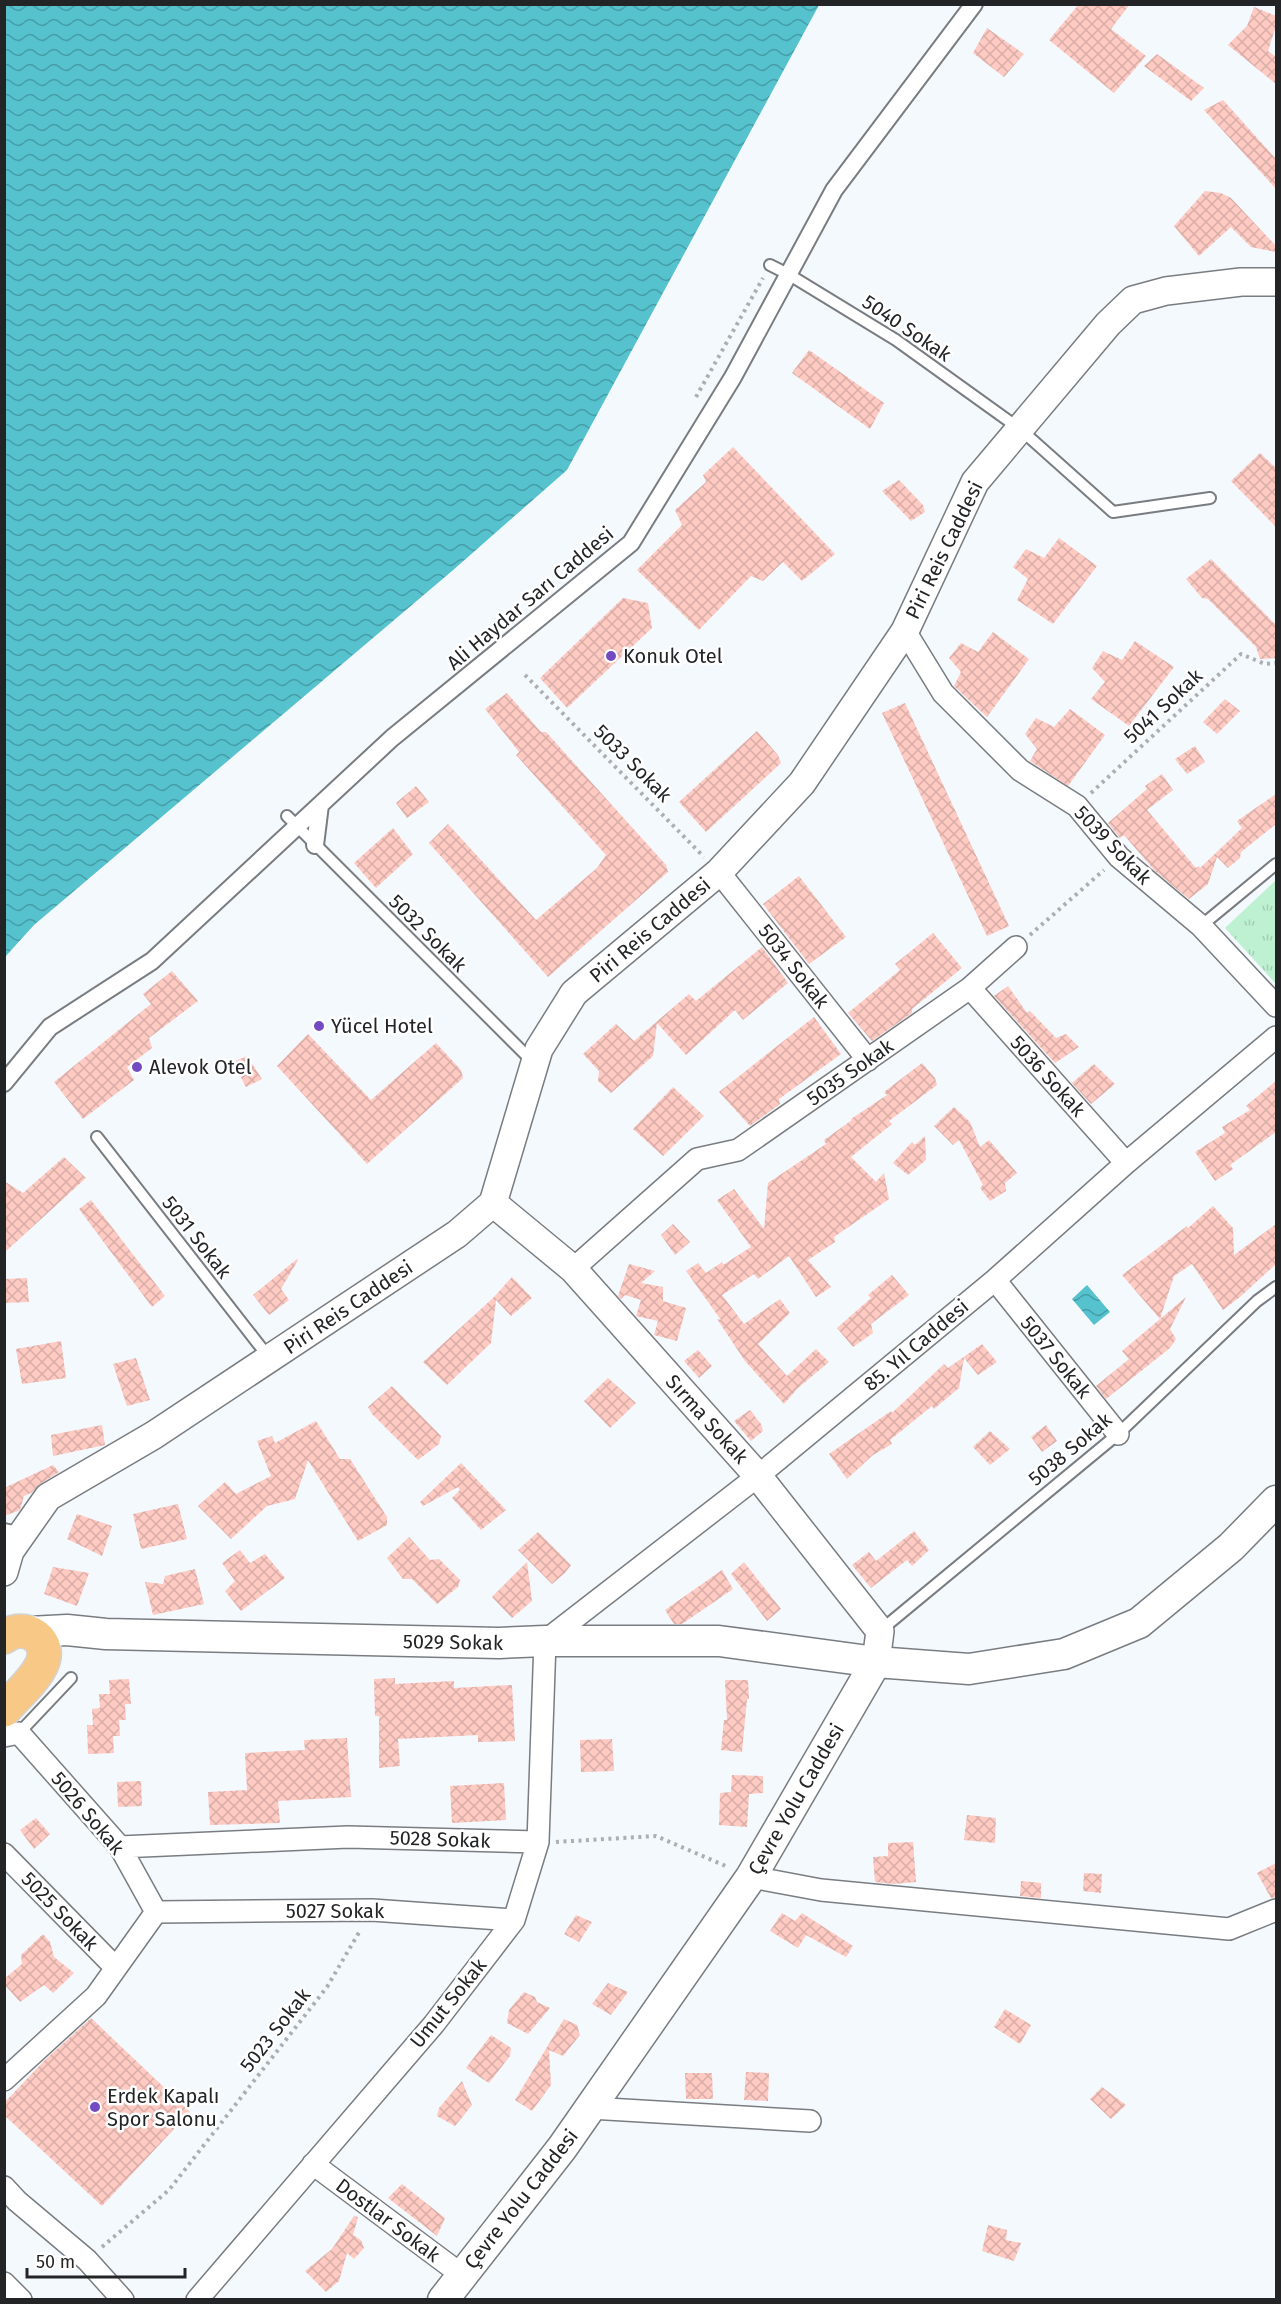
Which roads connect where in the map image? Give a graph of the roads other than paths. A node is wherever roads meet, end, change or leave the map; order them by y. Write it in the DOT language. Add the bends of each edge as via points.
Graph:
graph roads {
  1 [pos="974,4"];
  2 [pos="770,265"];
  3 [pos="788,274"];
  4 [pos="1276,282"];
  5 [pos="1020,429"];
  6 [pos="1210,498"];
  7 [pos="905,631"];
  8 [pos="320,805"];
  9 [pos="292,822"];
  10 [pos="315,845"];
  11 [pos="1276,864"];
  12 [pos="719,872"];
  13 [pos="1201,926"];
  14 [pos="1016,947"];
  15 [pos="970,988"];
  16 [pos="1276,1006"];
  17 [pos="1276,1037"];
  18 [pos="868,1060"];
  19 [pos="535,1064"];
  20 [pos="4,1083"];
  21 [pos="97,1137"];
  22 [pos="1126,1163"];
  23 [pos="493,1203"];
  24 [pos="573,1269"];
  25 [pos="995,1280"];
  26 [pos="1276,1287"];
  27 [pos="270,1359"];
  28 [pos="1118,1434"];
  29 [pos="758,1476"];
  30 [pos="1276,1501"];
  31 [pos="13,1531"];
  32 [pos="4,1572"];
  33 [pos="15,1630"];
  34 [pos="880,1631"];
  35 [pos="106,1634"];
  36 [pos="546,1641"];
  37 [pos="876,1662"];
  38 [pos="40,1667"];
  39 [pos="4,1671"];
  40 [pos="71,1678"];
  41 [pos="9,1726"];
  42 [pos="537,1842"];
  43 [pos="120,1847"];
  44 [pos="4,1854"];
  45 [pos="751,1877"];
  46 [pos="1276,1910"];
  47 [pos="156,1912"];
  48 [pos="514,1920"];
  49 [pos="116,1968"];
  50 [pos="4,2080"];
  51 [pos="590,2108"];
  52 [pos="810,2121"];
  53 [pos="313,2164"];
  54 [pos="4,2187"];
  55 [pos="462,2275"];
  56 [pos="4,2283"];
  57 [pos="21,2300"];
  58 [pos="123,2300"];
  59 [pos="197,2300"];
  60 [pos="443,2300"];
  1 -- 3 [label="street, Ali Haydar Sarı Caddesi" via="834,190"];
  2 -- 3 [label="lane, 5040 Sokak"];
  3 -- 5 [label="lane, 5040 Sokak" via="896,340"];
  3 -- 8 [label="street, Ali Haydar Sarı Caddesi" via="733,377 631,543 392,738"];
  4 -- 5 [label="street, Piri Reis Caddesi" via="1220,284 1132,300 1107,324"];
  5 -- 6 [label="lane, 5040 Sokak" via="1113,513"];
  5 -- 7 [label="street, Piri Reis Caddesi" via="975,482"];
  7 -- 12 [label="street, Piri Reis Caddesi" via="802,783"];
  7 -- 13 [label="street, 5039 Sokak" via="943,693 1020,770 1077,806 1119,857"];
  8 -- 9 [label="street, Ali Haydar Sarı Caddesi"];
  8 -- 10 [label="street"];
  9 -- 10 [label="lane, 5032 Sokak"];
  9 -- 20 [label="street, Ali Haydar Sarı Caddesi" via="152,961 50,1027"];
  10 -- 19 [label="lane, 5032 Sokak"];
  11 -- 13 [label="lane"];
  12 -- 18 [label="street, 5034 Sokak"];
  12 -- 19 [label="street, Piri Reis Caddesi" via="574,993 539,1049"];
  13 -- 16 [label="street, 5039 Sokak"];
  14 -- 15 [label="street, 5035 Sokak"];
  15 -- 18 [label="street, 5035 Sokak"];
  15 -- 22 [label="street, 5036 Sokak"];
  17 -- 22 [label="street, 85. Yıl Caddesi"];
  18 -- 24 [label="street, 5035 Sokak" via="738,1150 697,1160"];
  19 -- 23 [label="street, Piri Reis Caddesi"];
  21 -- 27 [label="lane, 5031 Sokak"];
  22 -- 25 [label="street, 85. Yıl Caddesi"];
  23 -- 24 [label="street, Sırma Sokak"];
  23 -- 27 [label="street, Piri Reis Caddesi" via="457,1234"];
  24 -- 29 [label="street, Sırma Sokak"];
  25 -- 28 [label="street, 5037 Sokak"];
  25 -- 29 [label="street, 85. Yıl Caddesi"];
  26 -- 28 [label="lane, 5038 Sokak"];
  27 -- 31 [label="street, Piri Reis Caddesi" via="154,1436 48,1497"];
  28 -- 34 [label="lane, 5038 Sokak"];
  29 -- 34 [label="street, Sırma Sokak"];
  29 -- 36 [label="street, 85. Yıl Caddesi"];
  30 -- 37 [label="main road" via="1231,1547 1138,1623 1064,1654 969,1669"];
  31 -- 32 [label="street, Piri Reis Caddesi"];
  33 -- 35 [label="main road, 5029 Sokak"];
  33 -- 38 [label="main road" via="41,1641 44,1657"];
  34 -- 37 [label="street"];
  35 -- 36 [label="main road, 5029 Sokak"];
  35 -- 38 [label="main road" via="86,1640"];
  36 -- 37 [label="main road, 5029 Sokak" via="719,1641"];
  36 -- 42 [label="street, Umut Sokak"];
  37 -- 45 [label="main road, Çevre Yolu Caddesi"];
  38 -- 39 [label="main road" via="24,1678"];
  38 -- 41 [label="main road"];
  40 -- 41 [label="lane"];
  41 -- 43 [label="street, 5026 Sokak"];
  42 -- 43 [label="street, 5028 Sokak" via="348,1837"];
  42 -- 48 [label="street, Umut Sokak"];
  43 -- 47 [label="street, 5026 Sokak"];
  44 -- 49 [label="street, 5025 Sokak"];
  45 -- 46 [label="street" via="821,1890 1229,1929"];
  45 -- 51 [label="main road, Çevre Yolu Caddesi"];
  47 -- 48 [label="street, 5027 Sokak" via="372,1910"];
  47 -- 49 [label="street"];
  48 -- 53 [label="street, Umut Sokak" via="434,2024"];
  49 -- 50 [label="street" via="96,1996"];
  51 -- 52 [label="street"];
  51 -- 55 [label="main road, Çevre Yolu Caddesi"];
  53 -- 55 [label="street, Dostlar Sokak"];
  53 -- 59 [label="street, Umut Sokak"];
  54 -- 58 [label="street" via="87,2260"];
  55 -- 60 [label="main road, Çevre Yolu Caddesi"];
  56 -- 57 [label="street"];
}
